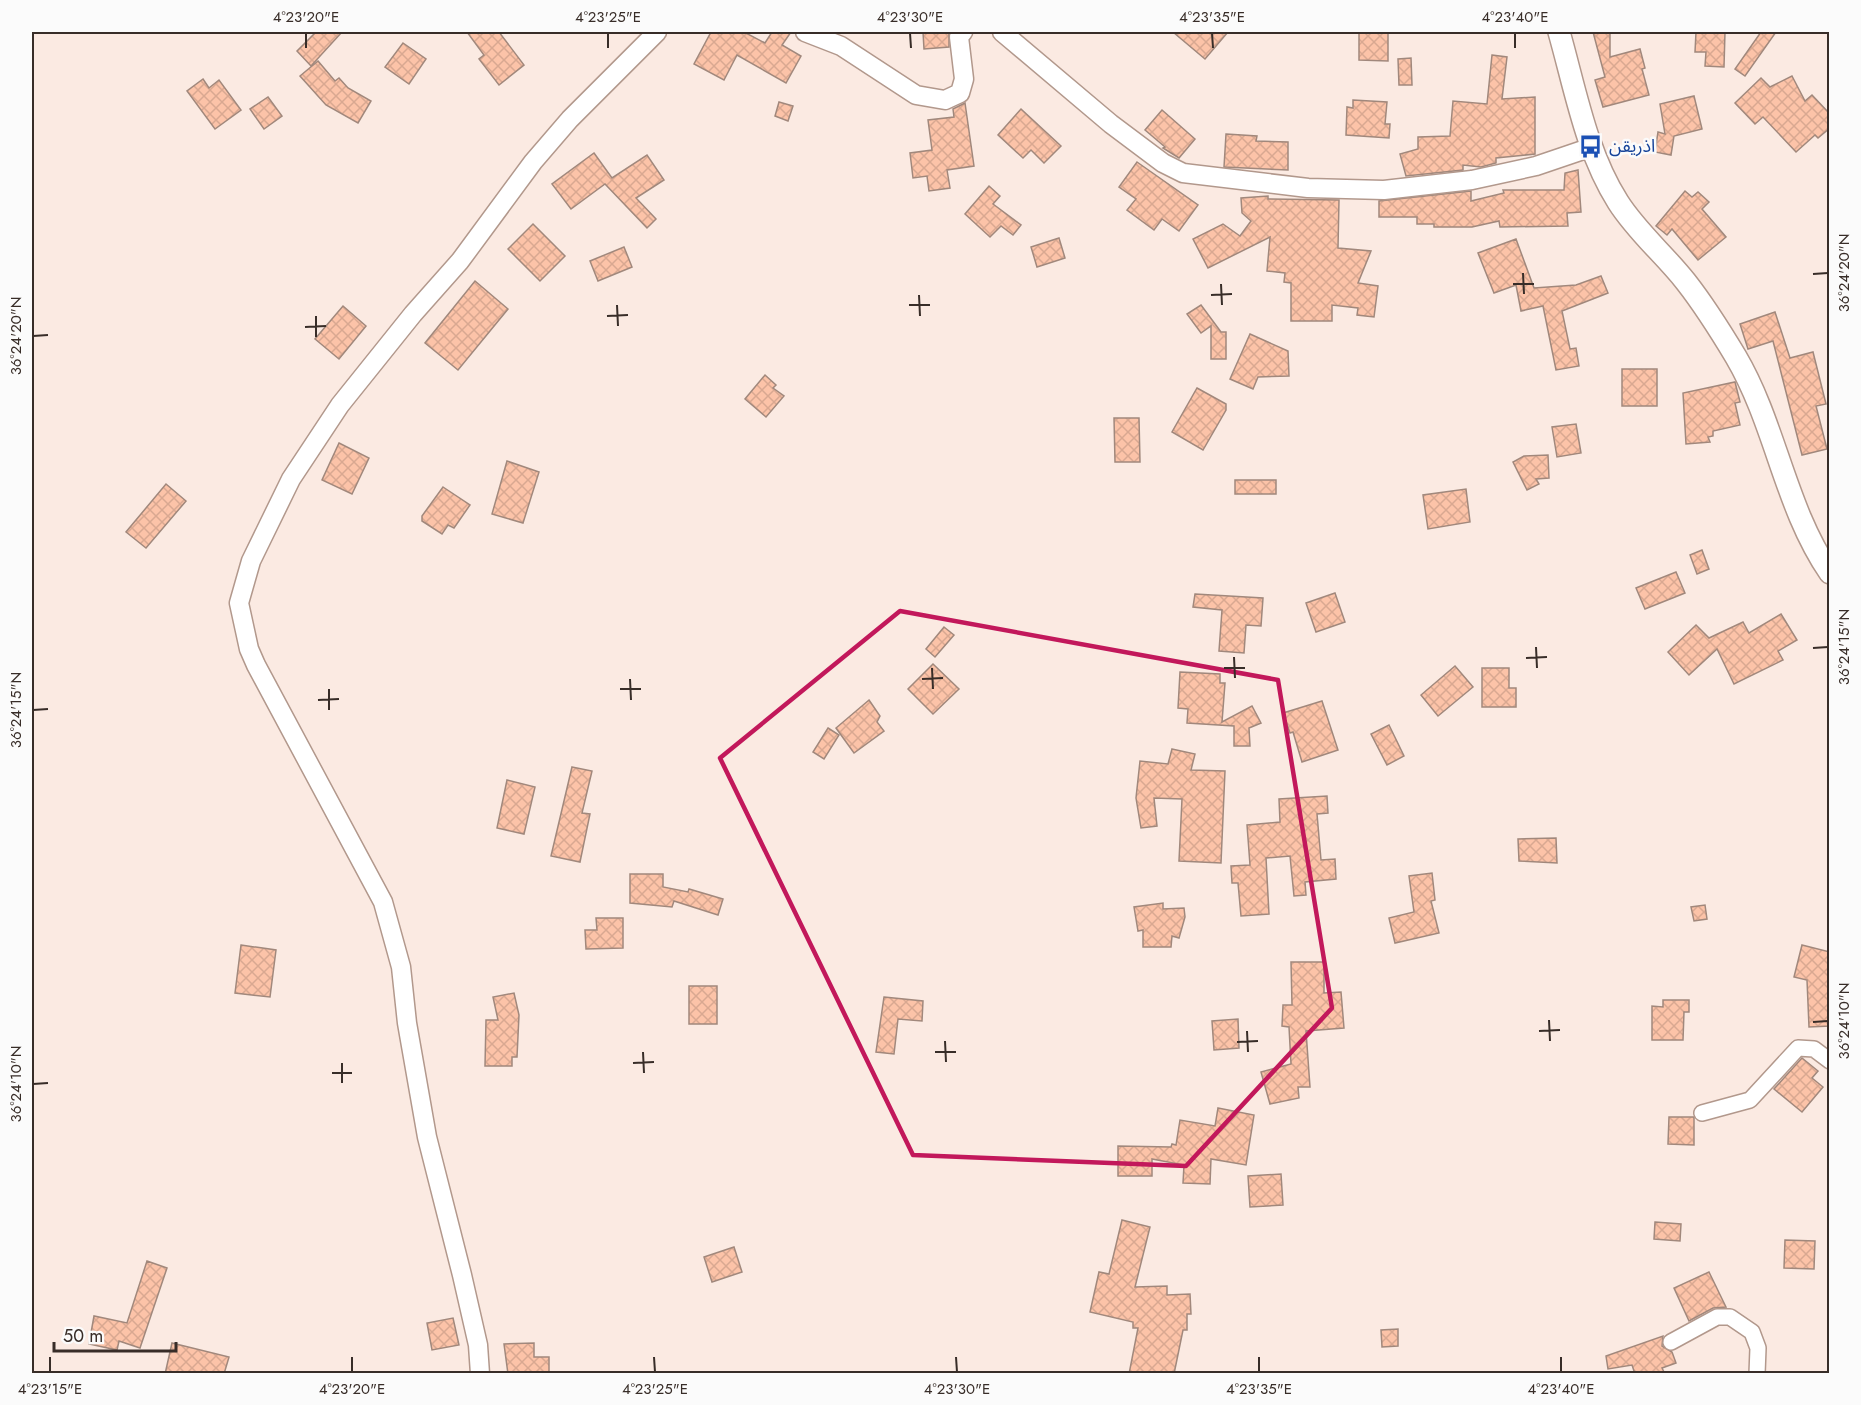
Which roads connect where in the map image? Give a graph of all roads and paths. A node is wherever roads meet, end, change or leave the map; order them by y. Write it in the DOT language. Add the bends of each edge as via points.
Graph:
graph roads {
  1 [pos="657,32"];
  2 [pos="805,32"];
  3 [pos="963,32"];
  4 [pos="1002,32"];
  5 [pos="1559,32"];
  6 [pos="1592,147"];
  7 [pos="1830,573"];
  8 [pos="1830,1061"];
  9 [pos="1702,1113"];
  10 [pos="1671,1342"];
  11 [pos="480,1374"];
  12 [pos="1757,1374"];
  1 -- 11 [label="street" via="540,154 460,261 340,405 291,479 250,561 239,603 252,657 383,902 400,967 427,1137 462,1275"];
  2 -- 3 [label="street" via="841,46 916,94 945,100 960,93 964,79 959,37"];
  4 -- 6 [label="street" via="1111,124 1183,173 1308,188 1384,190 1472,180 1536,166"];
  5 -- 6 [label="main road"];
  6 -- 7 [label="main road" via="1618,203 1686,282 1736,357 1757,400 1795,506"];
  8 -- 9 [label="street" via="1814,1049 1798,1048 1750,1100"];
  10 -- 12 [label="street" via="1717,1317 1730,1317 1752,1332 1758,1348"];
}
